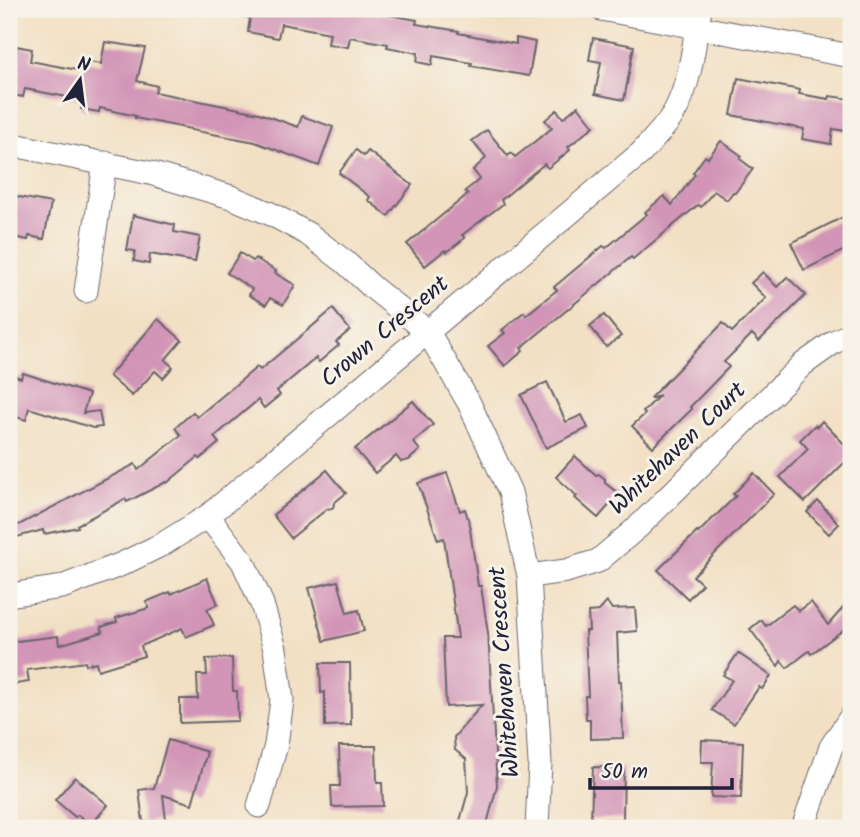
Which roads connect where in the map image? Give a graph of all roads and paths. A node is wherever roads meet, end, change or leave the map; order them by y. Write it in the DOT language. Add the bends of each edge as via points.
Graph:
graph roads {
  1 [pos="601,9"];
  2 [pos="698,18"];
  3 [pos="851,56"];
  4 [pos="9,144"];
  5 [pos="105,163"];
  6 [pos="86,291"];
  7 [pos="428,332"];
  8 [pos="851,334"];
  9 [pos="208,516"];
  10 [pos="529,576"];
  11 [pos="9,596"];
  12 [pos="851,717"];
  13 [pos="259,806"];
  14 [pos="537,828"];
  15 [pos="803,828"];
  1 -- 2 [label="street"];
  2 -- 3 [label="street"];
  2 -- 7 [label="street, Crown Crescent" via="686,83 662,129 641,153"];
  4 -- 5 [label="street, Whitehaven Crescent"];
  5 -- 6 [label="street"];
  5 -- 7 [label="street, Whitehaven Crescent" via="232,197 271,214 308,234"];
  7 -- 9 [label="street, Crown Crescent"];
  7 -- 10 [label="street, Whitehaven Crescent" via="469,403 510,492"];
  8 -- 10 [label="street, Whitehaven Court" via="802,365 598,561"];
  9 -- 11 [label="street, Crown Crescent" via="122,564 62,587"];
  9 -- 13 [label="street" via="243,562 275,649 282,700 276,745"];
  10 -- 14 [label="street, Whitehaven Crescent" via="540,763"];
  12 -- 15 [label="street" via="831,747"];
}
